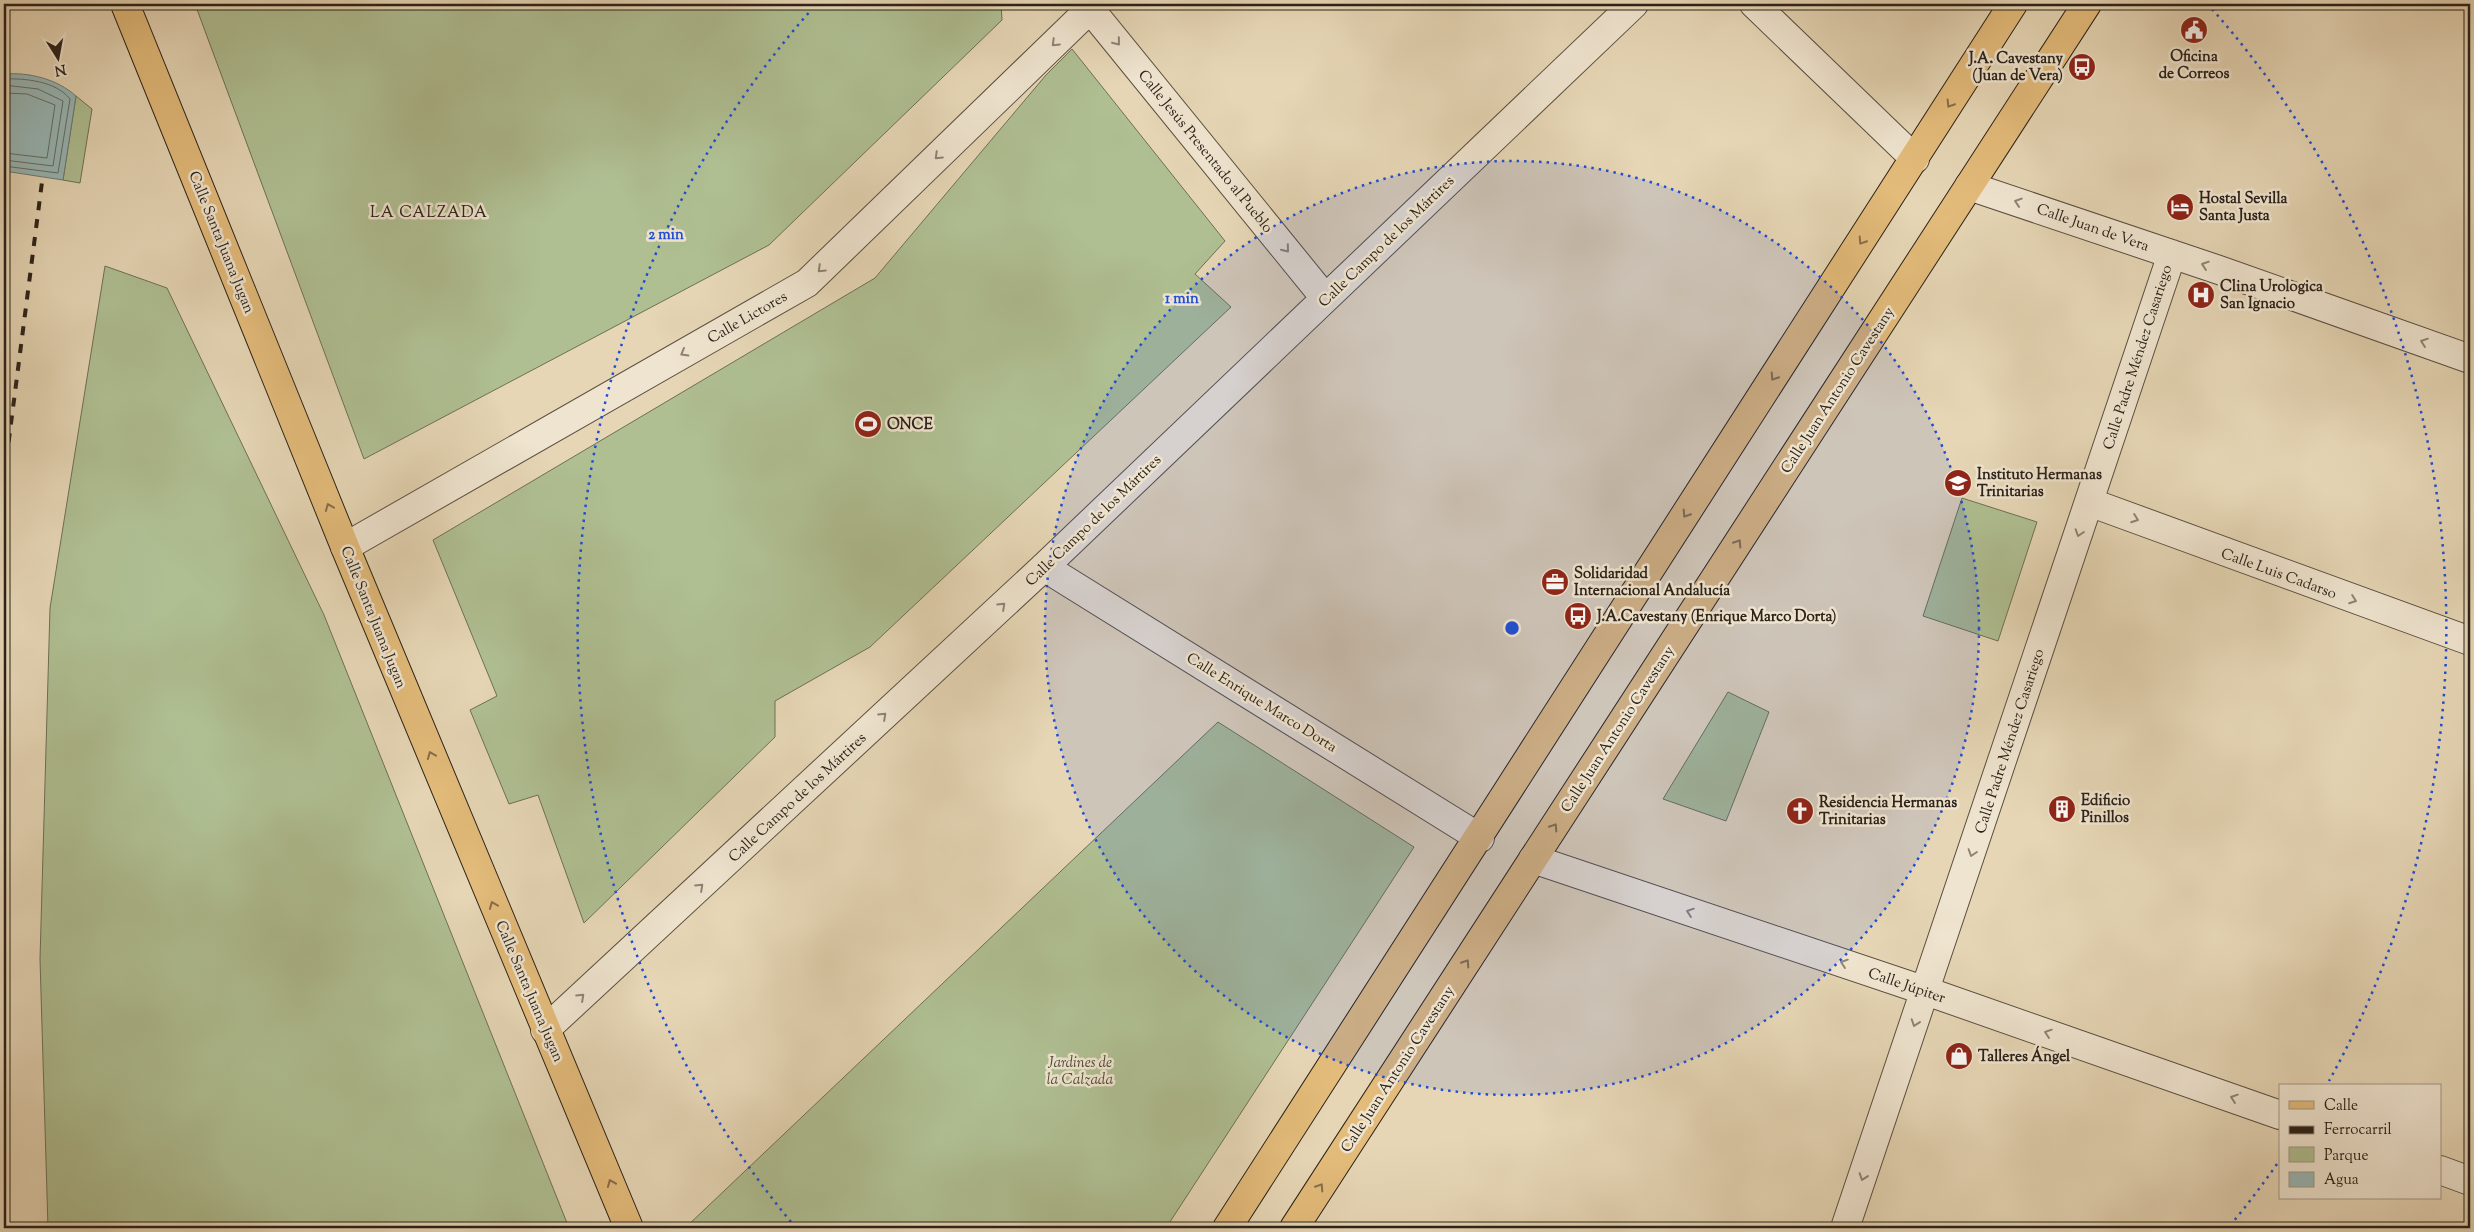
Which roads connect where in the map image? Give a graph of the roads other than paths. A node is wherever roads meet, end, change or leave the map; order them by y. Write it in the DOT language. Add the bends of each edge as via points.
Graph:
graph roads {
  1 [pos="126,4"];
  2 [pos="1634,4"];
  3 [pos="1754,4"];
  4 [pos="2013,4"];
  5 [pos="2087,4"];
  6 [pos="1088,6"];
  7 [pos="1915,159"];
  8 [pos="1970,186"];
  9 [pos="2172,254"];
  10 [pos="1325,298"];
  11 [pos="2470,359"];
  12 [pos="2089,502"];
  13 [pos="345,547"];
  14 [pos="1044,567"];
  15 [pos="2470,642"];
  16 [pos="1480,838"];
  17 [pos="1533,859"];
  18 [pos="1926,991"];
  19 [pos="545,1030"];
  20 [pos="2279,1114"];
  21 [pos="2442,1171"];
  22 [pos="2470,1181"];
  23 [pos="630,1228"];
  24 [pos="1228,1228"];
  25 [pos="1294,1228"];
  26 [pos="1845,1228"];
  13 -- 1 [label="main road, Calle Santa Juana Jugan, one-way"];
  2 -- 10 [label="street, Calle Campo de los Mártires"];
  3 -- 7 [label="street"];
  4 -- 7 [label="main road, one-way"];
  5 -- 8 [label="main road, Calle Juan Antonio Cavestany"];
  6 -- 10 [label="street, Calle Jesús Presentado al Pueblo, one-way"];
  6 -- 13 [label="street, Calle Lictores, one-way" via="806,283"];
  7 -- 16 [label="main road, one-way" via="1607,635"];
  9 -- 8 [label="street, Calle Juan de Vera, one-way"];
  17 -- 8 [label="main road, Calle Juan Antonio Cavestany, one-way"];
  11 -- 9 [label="street, Calle Juan de Vera, one-way"];
  9 -- 12 [label="street, Calle Padre Méndez Casariego"];
  10 -- 14 [label="street, Calle Campo de los Mártires"];
  12 -- 15 [label="street, Calle Luis Cadarso, one-way"];
  12 -- 18 [label="street, Calle Padre Méndez Casariego, one-way"];
  19 -- 13 [label="main road, Calle Santa Juana Jugan, one-way"];
  14 -- 16 [label="street, Calle Enrique Marco Dorta"];
  19 -- 14 [label="street, Calle Campo de los Mártires, one-way"];
  16 -- 24 [label="main road"];
  18 -- 17 [label="street, Calle Júpiter, one-way"];
  25 -- 17 [label="main road, Calle Juan Antonio Cavestany, one-way"];
  20 -- 18 [label="street, Calle Júpiter, one-way"];
  18 -- 26 [label="street, Calle Padre Méndez Casariego, one-way"];
  23 -- 19 [label="main road, Calle Santa Juana Jugan, one-way"];
  21 -- 22 [label="street"];
}
